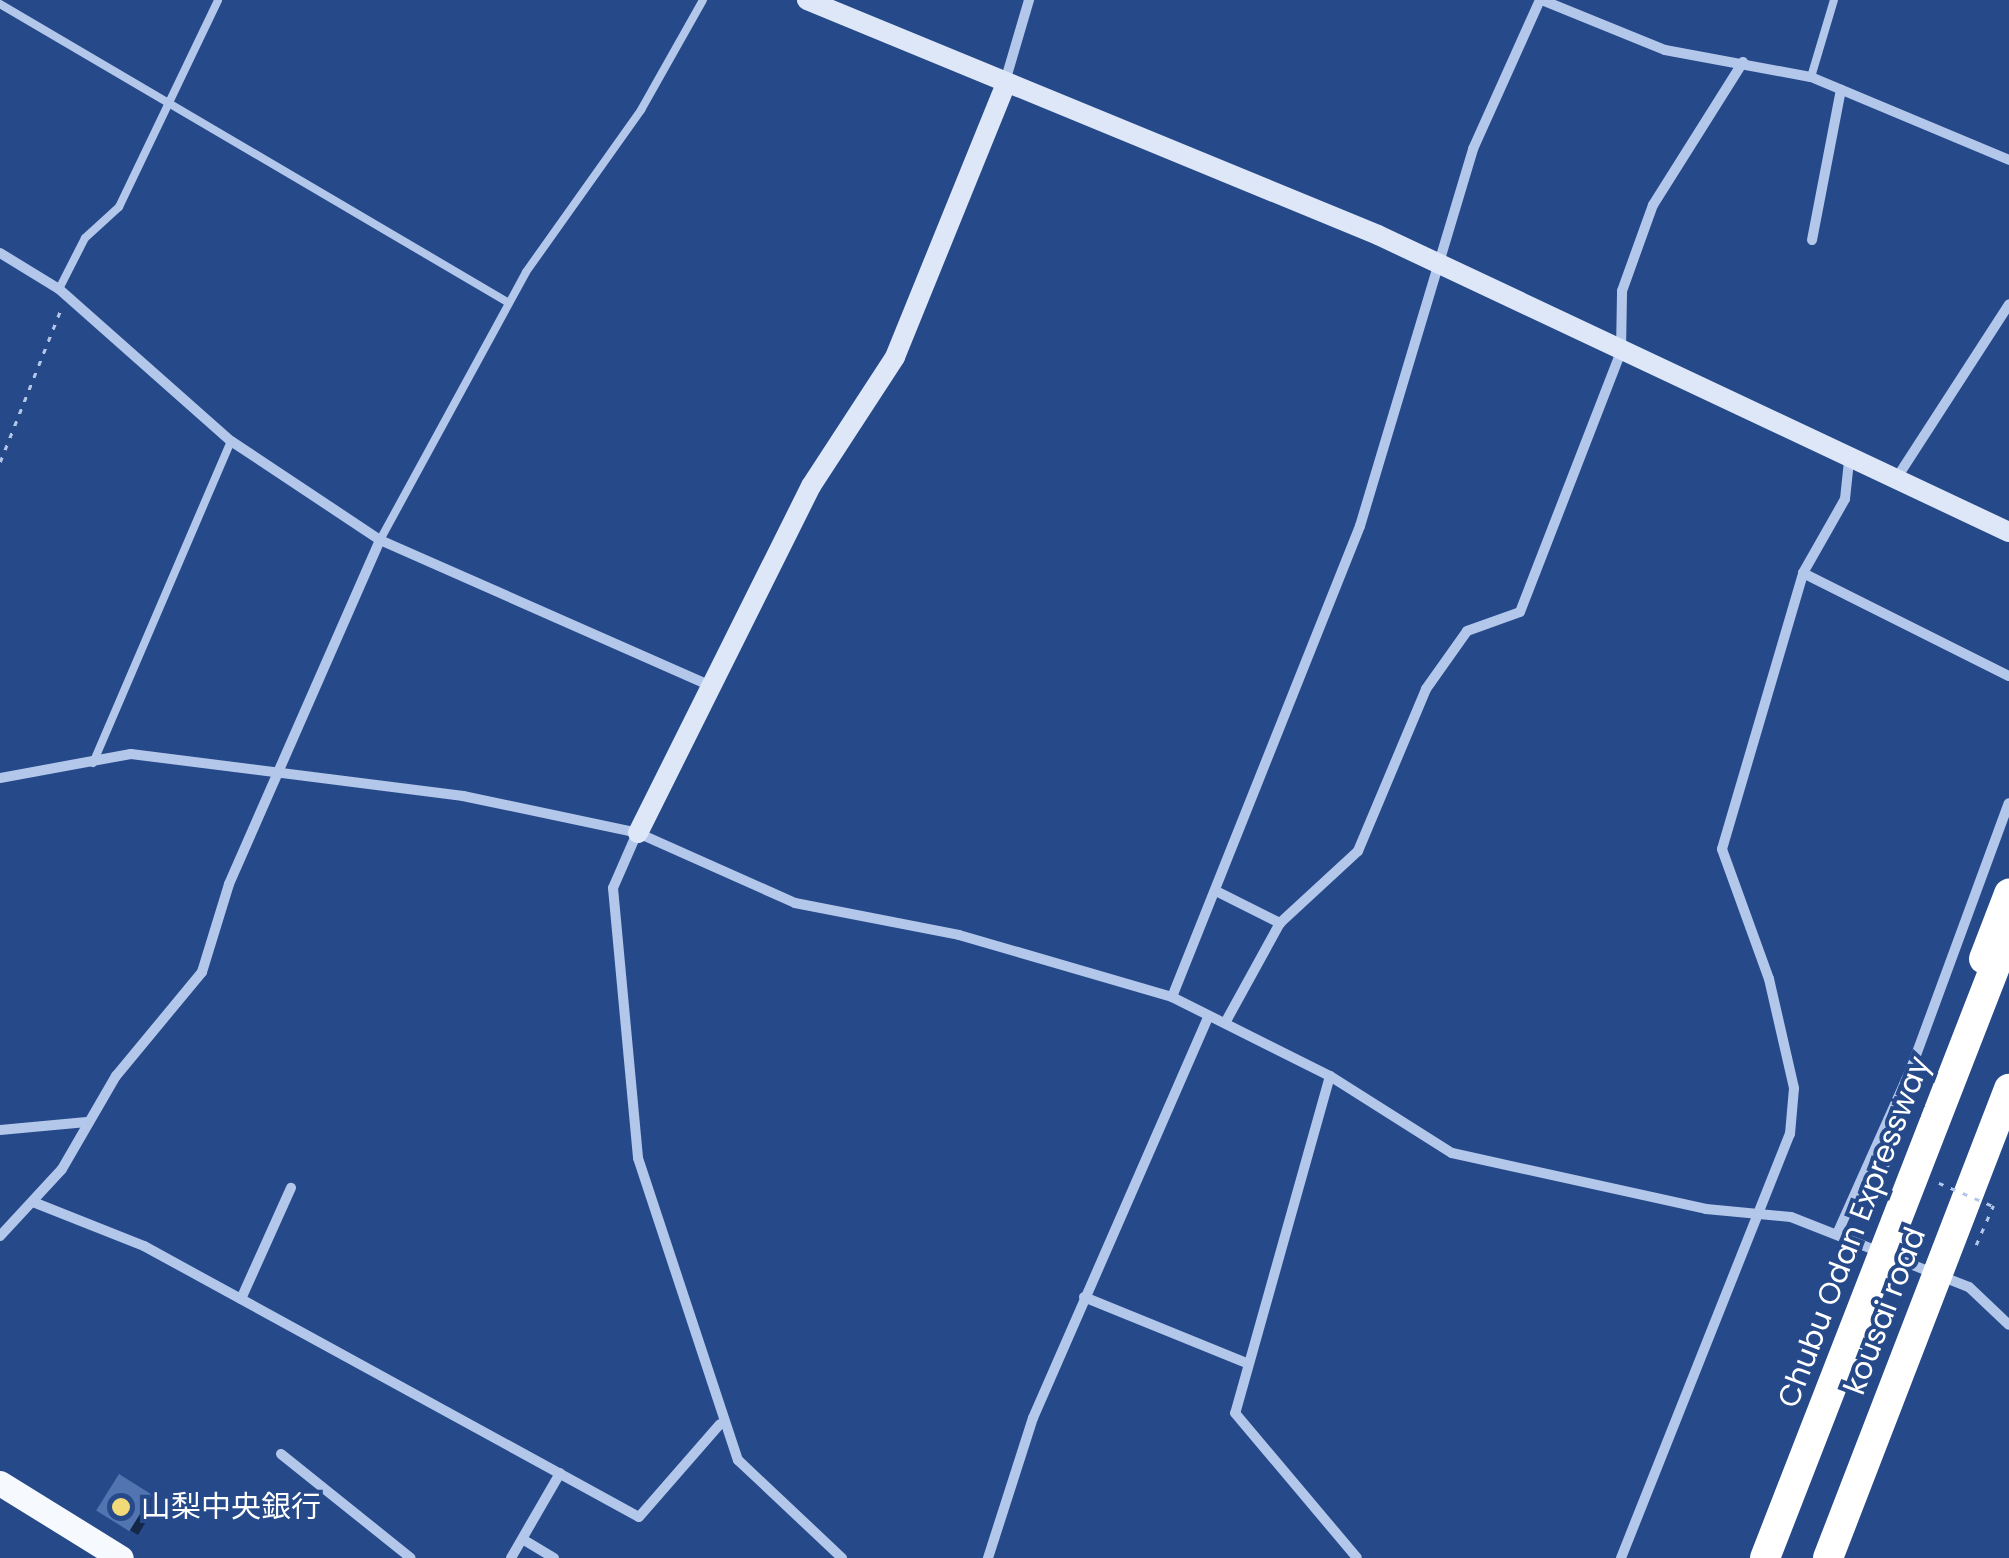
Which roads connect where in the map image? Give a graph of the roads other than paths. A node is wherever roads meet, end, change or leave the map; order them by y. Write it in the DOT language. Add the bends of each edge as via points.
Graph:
graph roads {
  1 [pos="218,0"];
  2 [pos="703,0"];
  3 [pos="807,0"];
  4 [pos="1029,0"];
  5 [pos="1541,0"];
  6 [pos="1834,0"];
  7 [pos="0,4"];
  8 [pos="1743,62"];
  9 [pos="1811,77"];
  10 [pos="1004,88"];
  11 [pos="1842,90"];
  12 [pos="165,107"];
  13 [pos="2009,160"];
  14 [pos="1812,240"];
  15 [pos="0,253"];
  16 [pos="1444,265"];
  17 [pos="62,292"];
  18 [pos="509,303"];
  19 [pos="2009,304"];
  20 [pos="1621,351"];
  21 [pos="231,441"];
  22 [pos="1848,462"];
  23 [pos="1894,483"];
  24 [pos="2006,527"];
  25 [pos="380,540"];
  26 [pos="1804,573"];
  27 [pos="2009,676"];
  28 [pos="710,686"];
  29 [pos="92,764"];
  30 [pos="276,772"];
  31 [pos="0,778"];
  32 [pos="2009,804"];
  33 [pos="638,833"];
  34 [pos="1216,891"];
  35 [pos="2009,894"];
  36 [pos="1280,922"];
  37 [pos="2009,931"];
  38 [pos="2009,968"];
  39 [pos="1172,998"];
  40 [pos="1209,1016"];
  41 [pos="1225,1023"];
  42 [pos="1330,1076"];
  43 [pos="2009,1088"];
  44 [pos="86,1122"];
  45 [pos="0,1130"];
  46 [pos="291,1188"];
  47 [pos="33,1202"];
  48 [pos="1759,1213"];
  49 [pos="1836,1234"];
  50 [pos="0,1236"];
  51 [pos="1874,1250"];
  52 [pos="1937,1272"];
  53 [pos="1084,1297"];
  54 [pos="241,1299"];
  55 [pos="2009,1325"];
  56 [pos="1244,1362"];
  57 [pos="720,1424"];
  58 [pos="281,1454"];
  59 [pos="560,1474"];
  60 [pos="0,1482"];
  61 [pos="524,1540"];
  62 [pos="120,1558"];
  63 [pos="411,1558"];
  64 [pos="511,1558"];
  65 [pos="554,1558"];
  66 [pos="842,1558"];
  67 [pos="988,1558"];
  68 [pos="1357,1558"];
  69 [pos="1621,1558"];
  70 [pos="1751,1558"];
  71 [pos="1765,1558"];
  72 [pos="1778,1558"];
  73 [pos="1828,1558"];
  1 -- 12 [label="lane"];
  2 -- 18 [label="lane" via="641,110"];
  3 -- 10 [label="street"];
  4 -- 10 [label="street"];
  5 -- 8 [label="street" via="1666,50"];
  5 -- 16 [label="street" via="1473,149"];
  6 -- 9 [label="lane"];
  7 -- 12 [label="lane" via="68,38"];
  8 -- 9 [label="street"];
  8 -- 20 [label="street" via="1653,205 1622,291"];
  9 -- 11 [label="street"];
  10 -- 16 [label="street"];
  10 -- 28 [label="street" via="896,357 810,486"];
  11 -- 13 [label="street"];
  11 -- 14 [label="street"];
  12 -- 17 [label="lane" via="119,207 85,238"];
  12 -- 18 [label="lane"];
  15 -- 17 [label="street"];
  16 -- 20 [label="street"];
  16 -- 34 [label="street" via="1404,360 1360,526"];
  17 -- 21 [label="street"];
  18 -- 25 [label="lane"];
  19 -- 23 [label="street"];
  20 -- 22 [label="street"];
  20 -- 36 [label="street" via="1520,612 1468,631 1426,689 1358,851"];
  21 -- 25 [label="street"];
  21 -- 29 [label="lane"];
  22 -- 23 [label="street"];
  22 -- 26 [label="street" via="1845,499"];
  23 -- 24 [label="street"];
  25 -- 28 [label="street"];
  25 -- 30 [label="street"];
  26 -- 27 [label="street"];
  26 -- 48 [label="street" via="1722,849 1794,1088 1790,1134"];
  28 -- 33 [label="street"];
  29 -- 30 [label="street" via="131,754"];
  29 -- 31 [label="street"];
  30 -- 33 [label="street" via="463,796"];
  30 -- 44 [label="street" via="202,972"];
  32 -- 49 [label="street" via="1912,1066"];
  33 -- 39 [label="street" via="795,903 959,935"];
  33 -- 57 [label="street" via="613,888 638,1158"];
  34 -- 36 [label="street"];
  34 -- 39 [label="street"];
  35 -- 51 [label="highway, kousai road"];
  36 -- 41 [label="street"];
  37 -- 71 [label="highway, Chubu Odan Expressway, bridge"];
  38 -- 72 [label="highway, Chubu Odan Expressway"];
  39 -- 40 [label="street"];
  40 -- 41 [label="street"];
  40 -- 53 [label="street"];
  41 -- 42 [label="street"];
  42 -- 48 [label="street" via="1452,1153"];
  42 -- 56 [label="street"];
  43 -- 52 [label="highway, kousai road"];
  44 -- 45 [label="street"];
  44 -- 47 [label="street"];
  46 -- 54 [label="street"];
  47 -- 50 [label="street"];
  47 -- 54 [label="street"];
  48 -- 49 [label="street"];
  48 -- 69 [label="street"];
  49 -- 51 [label="street"];
  51 -- 52 [label="street"];
  51 -- 70 [label="highway, kousai road"];
  52 -- 55 [label="street" via="1969,1287"];
  52 -- 73 [label="highway, kousai road"];
  53 -- 56 [label="street"];
  53 -- 67 [label="street"];
  54 -- 59 [label="street"];
  56 -- 68 [label="street" via="1234,1413"];
  57 -- 59 [label="street" via="639,1517"];
  57 -- 66 [label="street" via="759,1484"];
  58 -- 63 [label="street"];
  59 -- 61 [label="street"];
  60 -- 62 [label="main road"];
  61 -- 64 [label="street"];
  61 -- 65 [label="street"];
}
